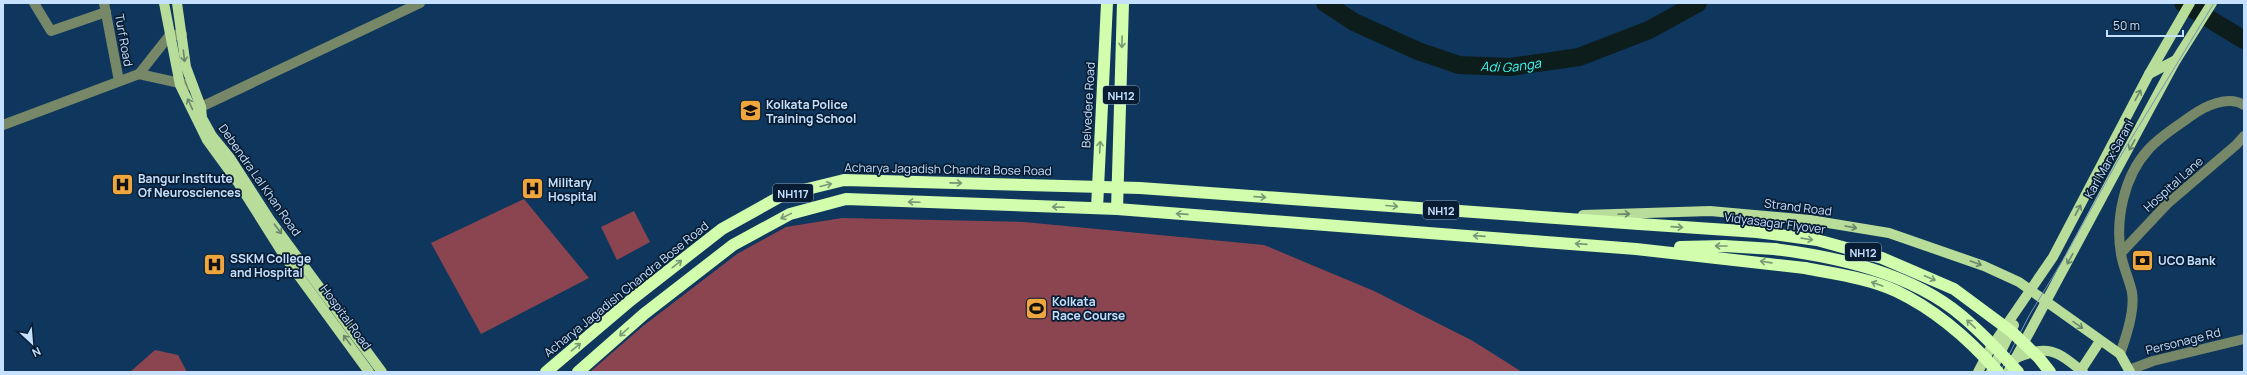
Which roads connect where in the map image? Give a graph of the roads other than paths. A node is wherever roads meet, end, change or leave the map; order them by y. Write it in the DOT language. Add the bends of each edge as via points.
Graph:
graph roads {
  1 [pos="34,3"];
  2 [pos="164,3"];
  3 [pos="177,3"];
  4 [pos="420,3"];
  5 [pos="1107,3"];
  6 [pos="1123,3"];
  7 [pos="2190,3"];
  8 [pos="2212,3"];
  9 [pos="105,7"];
  10 [pos="182,34"];
  11 [pos="169,36"];
  12 [pos="2176,60"];
  13 [pos="139,74"];
  14 [pos="2149,74"];
  15 [pos="119,82"];
  16 [pos="180,85"];
  17 [pos="193,86"];
  18 [pos="2244,105"];
  19 [pos="201,107"];
  20 [pos="3,125"];
  21 [pos="2244,136"];
  22 [pos="1098,186"];
  23 [pos="1118,187"];
  24 [pos="1097,208"];
  25 [pos="1117,209"];
  26 [pos="1529,217"];
  27 [pos="1636,249"];
  28 [pos="2121,253"];
  29 [pos="2030,290"];
  30 [pos="631,300"];
  31 [pos="2046,303"];
  32 [pos="644,314"];
  33 [pos="2244,339"];
  34 [pos="2100,340"];
  35 [pos="2120,354"];
  36 [pos="2014,359"];
  37 [pos="2082,371"];
  38 [pos="2130,371"];
  39 [pos="369,372"];
  40 [pos="382,372"];
  41 [pos="546,372"];
  42 [pos="578,372"];
  43 [pos="1978,372"];
  44 [pos="1992,372"];
  45 [pos="1998,372"];
  46 [pos="2008,372"];
  47 [pos="2018,372"];
  48 [pos="2050,372"];
  1 -- 9 [label="street" via="51,31"];
  2 -- 11 [label="main road, Hospital Road"];
  3 -- 10 [label="main road, Debendra Lal Khan Road"];
  4 -- 19 [label="street"];
  22 -- 5 [label="highway, Belvedere Road / NH12, one-way"];
  6 -- 23 [label="highway, NH12, one-way"];
  7 -- 14 [label="main road"];
  8 -- 12 [label="main road, Karl Marx Sarani"];
  9 -- 15 [label="street, Turf Road"];
  10 -- 11 [label="street"];
  10 -- 17 [label="main road, Debendra Lal Khan Road, one-way" via="186,67"];
  11 -- 13 [label="street"];
  11 -- 16 [label="main road, Hospital Road"];
  12 -- 14 [label="main road"];
  12 -- 31 [label="main road, Karl Marx Sarani, one-way"];
  13 -- 15 [label="street"];
  13 -- 16 [label="street" via="168,79"];
  29 -- 14 [label="main road, one-way" via="2053,258"];
  15 -- 20 [label="street"];
  16 -- 17 [label="street"];
  39 -- 16 [label="main road, Hospital Road, one-way" via="285,257 239,184 207,140"];
  17 -- 19 [label="main road, Debendra Lal Khan Road"];
  18 -- 28 [label="street" via="2237,101 2220,102 2198,111 2148,150 2136,166 2125,191 2120,220"];
  19 -- 40 [label="main road, Debendra Lal Khan Road, one-way" via="202,118 212,136 230,158 270,220"];
  21 -- 28 [label="street, Hospital Lane" via="2167,204"];
  22 -- 23 [label="highway, NH12"];
  22 -- 24 [label="highway, Belvedere Road / NH12"];
  30 -- 22 [label="highway, Acharya Jagadish Chandra Bose Road / NH117, one-way" via="722,229 783,195 844,180"];
  23 -- 25 [label="highway, NH12"];
  23 -- 26 [label="highway, NH12, one-way"];
  24 -- 25 [label="highway, NH12"];
  24 -- 32 [label="highway, one-way" via="846,199 790,214 733,245"];
  27 -- 25 [label="highway, NH12, one-way"];
  26 -- 29 [label="main road, Strand Road, one-way" via="1710,211 1810,220 1889,234 1932,247 1984,266 2019,282"];
  26 -- 48 [label="highway, Vidyasagar Flyover / NH12, one-way, bridge" via="1757,232 1817,240 1882,258 1954,289 2012,332"];
  45 -- 27 [label="highway, NH12, one-way, bridge" via="1970,341 1929,309 1896,291 1863,280 1805,268"];
  47 -- 27 [label="highway, one-way, bridge" via="1996,346 1961,315 1934,297 1870,268 1818,254 1774,249 1724,246"];
  28 -- 35 [label="street" via="2132,293 2128,330"];
  29 -- 31 [label="main road, Strand Road"];
  29 -- 43 [label="main road" via="1990,349"];
  29 -- 44 [label="main road"];
  30 -- 32 [label="highway"];
  41 -- 30 [label="highway, Acharya Jagadish Chandra Bose Road / NH117, one-way"];
  31 -- 34 [label="main road, Strand Road, one-way"];
  31 -- 36 [label="main road, Karl Marx Sarani"];
  32 -- 42 [label="highway, one-way"];
  33 -- 38 [label="street, Personage Rd" via="2153,361"];
  34 -- 35 [label="main road, Strand Road"];
  34 -- 37 [label="main road"];
  35 -- 38 [label="main road"];
  36 -- 37 [label="main road" via="2046,350 2060,354"];
  36 -- 46 [label="main road, Karl Marx Sarani"];
}
